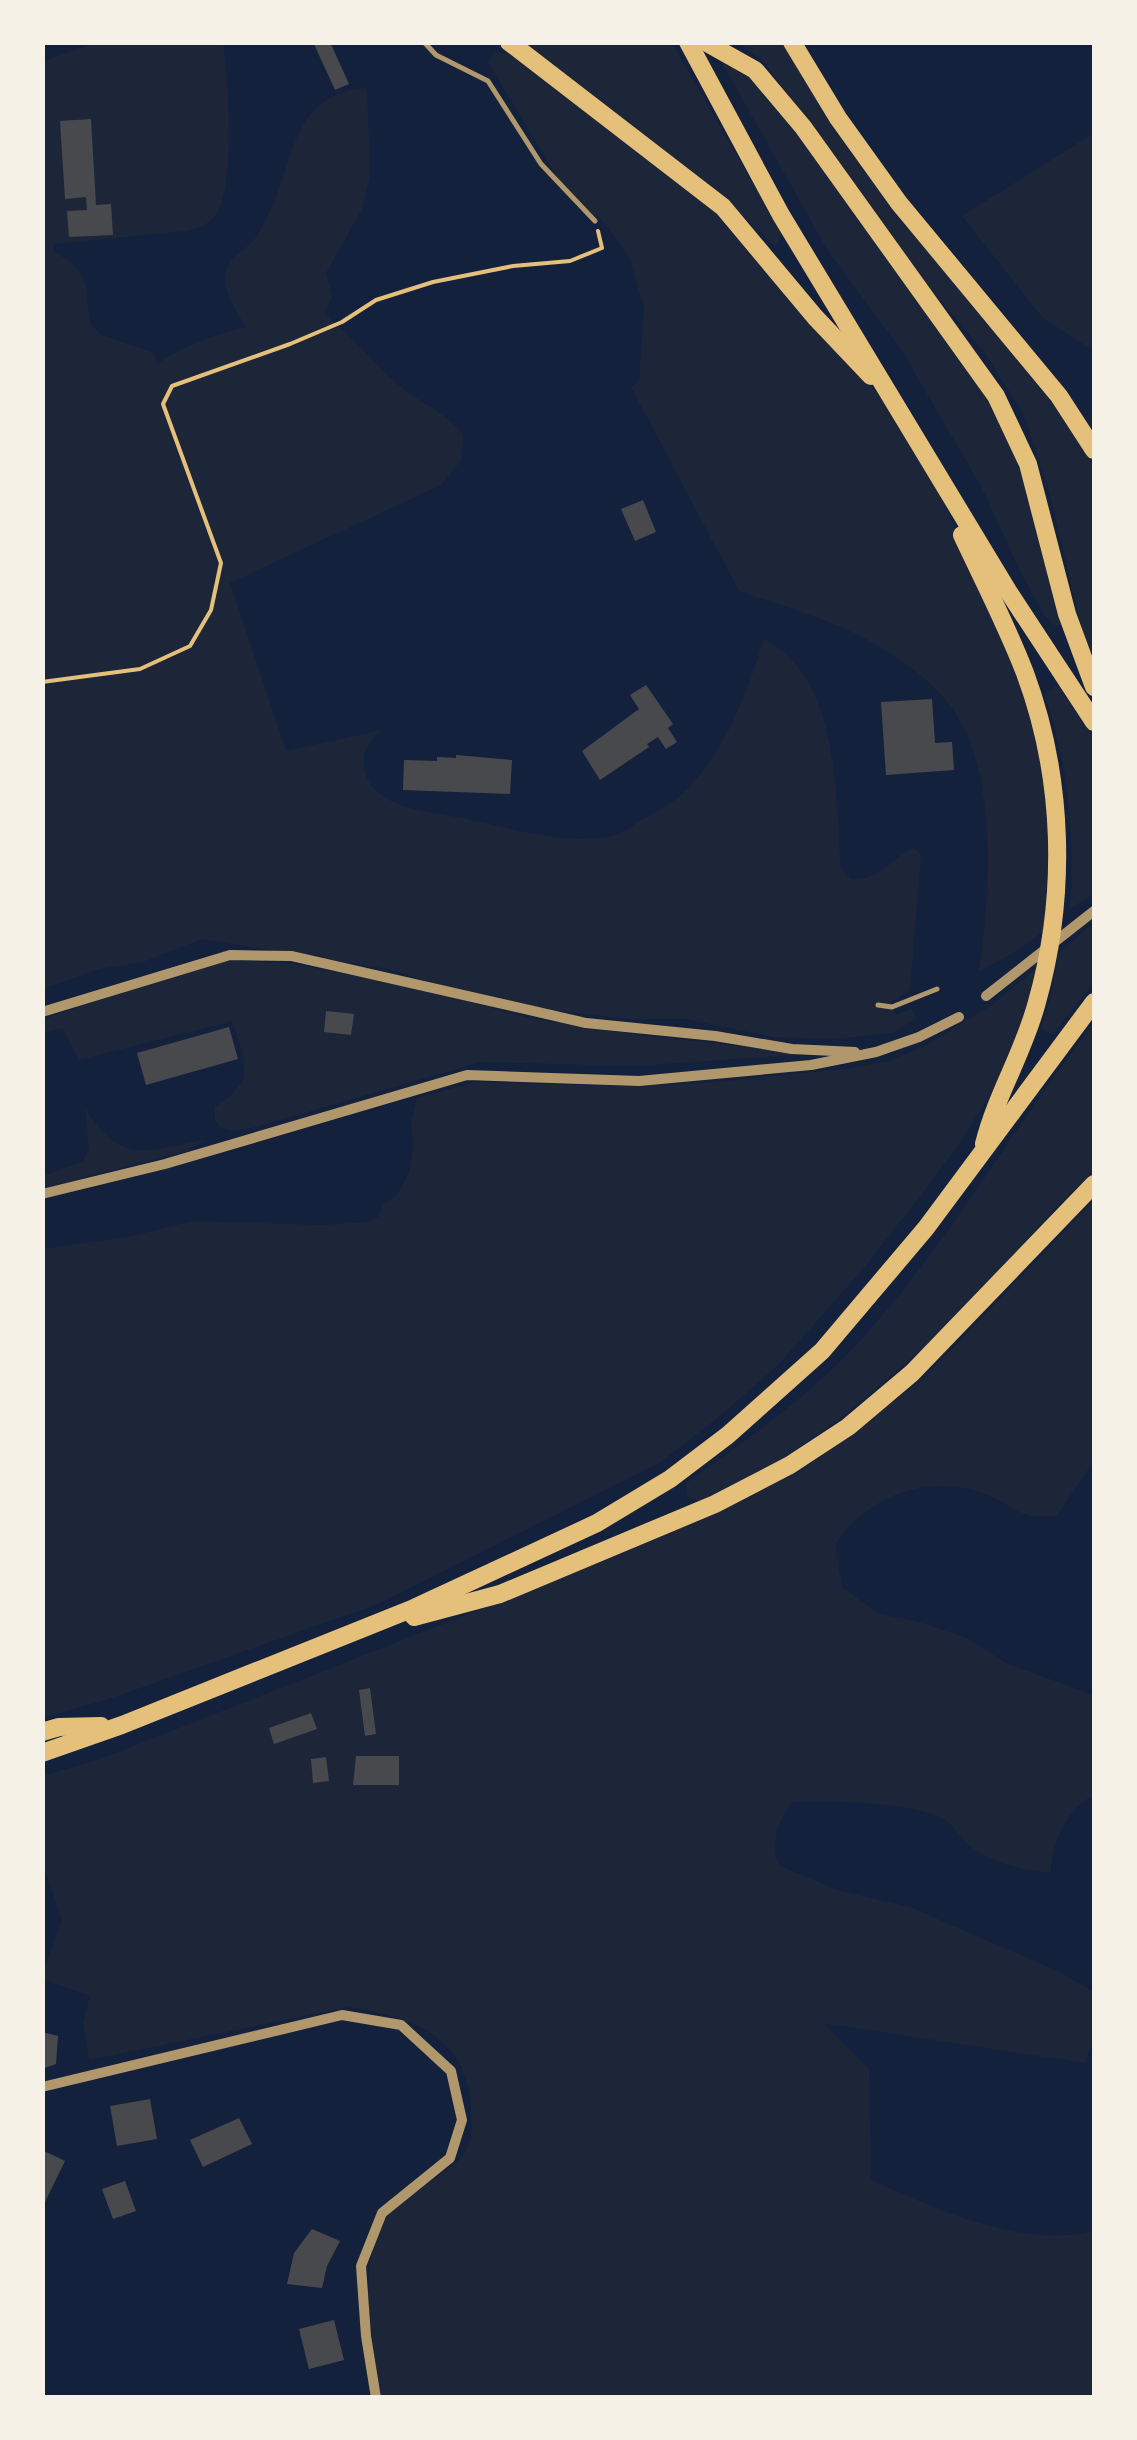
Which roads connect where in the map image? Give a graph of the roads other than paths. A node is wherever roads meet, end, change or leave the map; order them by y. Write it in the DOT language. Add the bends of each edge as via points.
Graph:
graph roads {
  1 [pos="424,42"];
  2 [pos="510,42"];
  3 [pos="688,42"];
  4 [pos="706,42"];
  5 [pos="792,42"];
  6 [pos="595,221"];
  7 [pos="894,402"];
  8 [pos="1094,450"];
  9 [pos="930,461"];
  10 [pos="1094,687"];
  11 [pos="1094,722"];
  12 [pos="1091,913"];
  13 [pos="937,989"];
  14 [pos="986,996"];
  15 [pos="1094,1002"];
  16 [pos="878,1005"];
  17 [pos="42,1012"];
  18 [pos="958,1017"];
  19 [pos="876,1052"];
  20 [pos="982,1154"];
  21 [pos="1094,1184"];
  22 [pos="42,1194"];
  23 [pos="346,1636"];
  24 [pos="122,1725"];
  25 [pos="42,1732"];
  26 [pos="42,1752"];
  27 [pos="42,2087"];
  28 [pos="376,2398"];
  1 -- 6 [label="lane" via="488,81 541,164"];
  2 -- 7 [label="main road" via="723,207"];
  3 -- 7 [label="main road" via="748,157"];
  4 -- 10 [label="main road" via="755,70 802,127 996,396 1028,464"];
  5 -- 8 [label="main road" via="899,203 1059,396"];
  7 -- 9 [label="main road"];
  9 -- 11 [label="main road"];
  9 -- 20 [label="main road" via="1026,675 1054,788 1058,852 1051,944 1037,1004"];
  12 -- 14 [label="street"];
  13 -- 16 [label="lane" via="892,1007"];
  15 -- 20 [label="main road"];
  17 -- 19 [label="street" via="230,955 292,956 586,1023 792,1049"];
  18 -- 19 [label="street"];
  19 -- 22 [label="street" via="811,1066 639,1081 466,1075"];
  20 -- 23 [label="main road" via="822,1351 728,1436 597,1522"];
  21 -- 23 [label="main road" via="912,1373 790,1465 715,1504 500,1594"];
  23 -- 24 [label="main road"];
  24 -- 25 [label="main road"];
  24 -- 26 [label="main road"];
  27 -- 28 [label="street" via="342,2015 401,2025 451,2071 462,2120 450,2158 382,2213 360,2266"];
}
